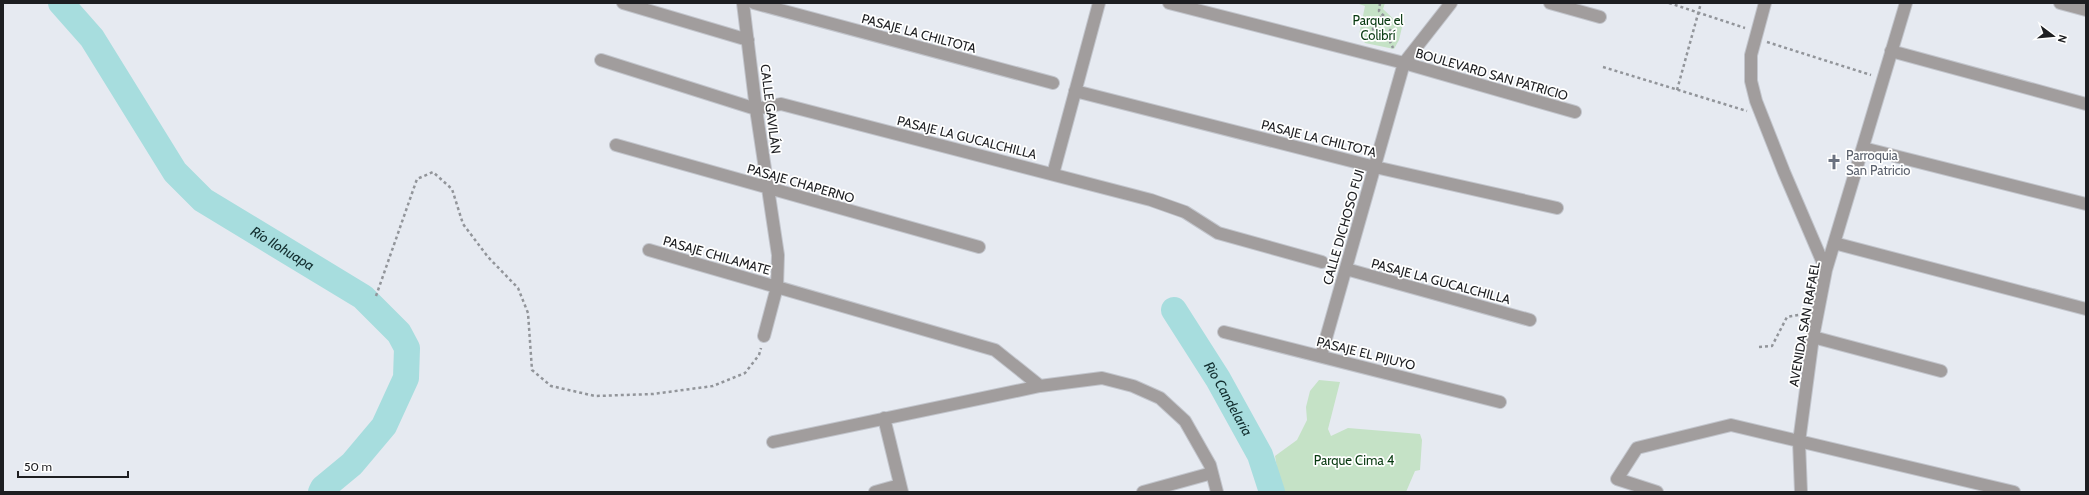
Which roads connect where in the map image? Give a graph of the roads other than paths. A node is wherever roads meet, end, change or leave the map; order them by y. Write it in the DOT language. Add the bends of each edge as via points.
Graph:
graph roads {
  1 [pos="623,3"];
  2 [pos="742,3"];
  3 [pos="754,3"];
  4 [pos="1099,3"];
  5 [pos="1169,3"];
  6 [pos="1450,3"];
  7 [pos="1550,3"];
  8 [pos="1765,3"];
  9 [pos="1906,3"];
  10 [pos="2060,3"];
  11 [pos="2086,10"];
  12 [pos="1600,16"];
  13 [pos="748,40"];
  14 [pos="1891,51"];
  15 [pos="601,60"];
  16 [pos="1404,63"];
  17 [pos="1053,83"];
  18 [pos="1075,91"];
  19 [pos="2086,104"];
  20 [pos="756,109"];
  21 [pos="1575,112"];
  22 [pos="616,145"];
  23 [pos="1863,148"];
  24 [pos="1375,167"];
  25 [pos="1053,174"];
  26 [pos="768,188"];
  27 [pos="2086,204"];
  28 [pos="1557,208"];
  29 [pos="1834,243"];
  30 [pos="979,247"];
  31 [pos="649,250"];
  32 [pos="1322,262"];
  33 [pos="1346,269"];
  34 [pos="1826,270"];
  35 [pos="776,287"];
  36 [pos="2086,309"];
  37 [pos="1530,320"];
  38 [pos="1224,332"];
  39 [pos="764,336"];
  40 [pos="1813,337"];
  41 [pos="1321,356"];
  42 [pos="1941,370"];
  43 [pos="1040,386"];
  44 [pos="1500,402"];
  45 [pos="884,418"];
  46 [pos="773,442"];
  47 [pos="1799,442"];
  48 [pos="1212,473"];
  49 [pos="901,488"];
  50 [pos="875,492"];
  51 [pos="1143,492"];
  52 [pos="1217,492"];
  53 [pos="1657,492"];
  54 [pos="1801,492"];
  55 [pos="2014,492"];
  1 -- 13 [label="street"];
  2 -- 13 [label="street, CALLE GAVILÁN"];
  3 -- 17 [label="street, PASAJE LA CHILTOTA"];
  4 -- 18 [label="street"];
  5 -- 16 [label="street, BOULEVARD SAN PATRICIO"];
  6 -- 16 [label="street, CALLE DICHOSO FUI"];
  7 -- 12 [label="street"];
  8 -- 34 [label="street" via="1750,55 1751,81 1762,116"];
  9 -- 14 [label="street, AVENIDA SAN RAFAEL"];
  10 -- 11 [label="street"];
  13 -- 20 [label="street, CALLE GAVILÁN"];
  14 -- 19 [label="street"];
  14 -- 23 [label="street, AVENIDA SAN RAFAEL"];
  15 -- 20 [label="street, PASAJE LA GUCALCHILLA"];
  16 -- 21 [label="street, BOULEVARD SAN PATRICIO"];
  16 -- 24 [label="street, CALLE DICHOSO FUI"];
  18 -- 24 [label="street, PASAJE LA CHILTOTA"];
  18 -- 25 [label="street"];
  20 -- 25 [label="street, PASAJE LA GUCALCHILLA" via="782,104"];
  20 -- 26 [label="street, CALLE GAVILÁN"];
  22 -- 26 [label="street, PASAJE CHAPERNO"];
  23 -- 27 [label="street"];
  23 -- 29 [label="street, AVENIDA SAN RAFAEL"];
  24 -- 28 [label="street, PASAJE LA CHILTOTA"];
  24 -- 33 [label="street, CALLE DICHOSO FUI"];
  25 -- 32 [label="street, PASAJE LA GUCALCHILLA" via="1151,200 1185,212 1218,233"];
  26 -- 30 [label="street, PASAJE CHAPERNO"];
  26 -- 35 [label="street, CALLE GAVILÁN" via="778,255"];
  29 -- 34 [label="street, AVENIDA SAN RAFAEL"];
  29 -- 36 [label="street"];
  31 -- 35 [label="street, PASAJE CHILAMATE"];
  33 -- 37 [label="street, PASAJE LA GUCALCHILLA"];
  33 -- 41 [label="street, CALLE DICHOSO FUI"];
  34 -- 40 [label="street, AVENIDA SAN RAFAEL"];
  35 -- 39 [label="street, CALLE GAVILÁN"];
  35 -- 43 [label="street, PASAJE CHILAMATE" via="995,350"];
  38 -- 41 [label="street, PASAJE EL PIJUYO"];
  40 -- 42 [label="street"];
  40 -- 47 [label="street, AVENIDA SAN RAFAEL"];
  41 -- 44 [label="street, PASAJE EL PIJUYO"];
  43 -- 45 [label="street"];
  43 -- 48 [label="street" via="1102,378 1133,386 1160,398 1185,421"];
  45 -- 46 [label="street"];
  45 -- 49 [label="street"];
  47 -- 53 [label="street" via="1731,425 1637,448 1617,479"];
  47 -- 54 [label="street, AVENIDA SAN RAFAEL"];
  47 -- 55 [label="street"];
  48 -- 51 [label="street"];
  48 -- 52 [label="street"];
  49 -- 50 [label="street"];
}
